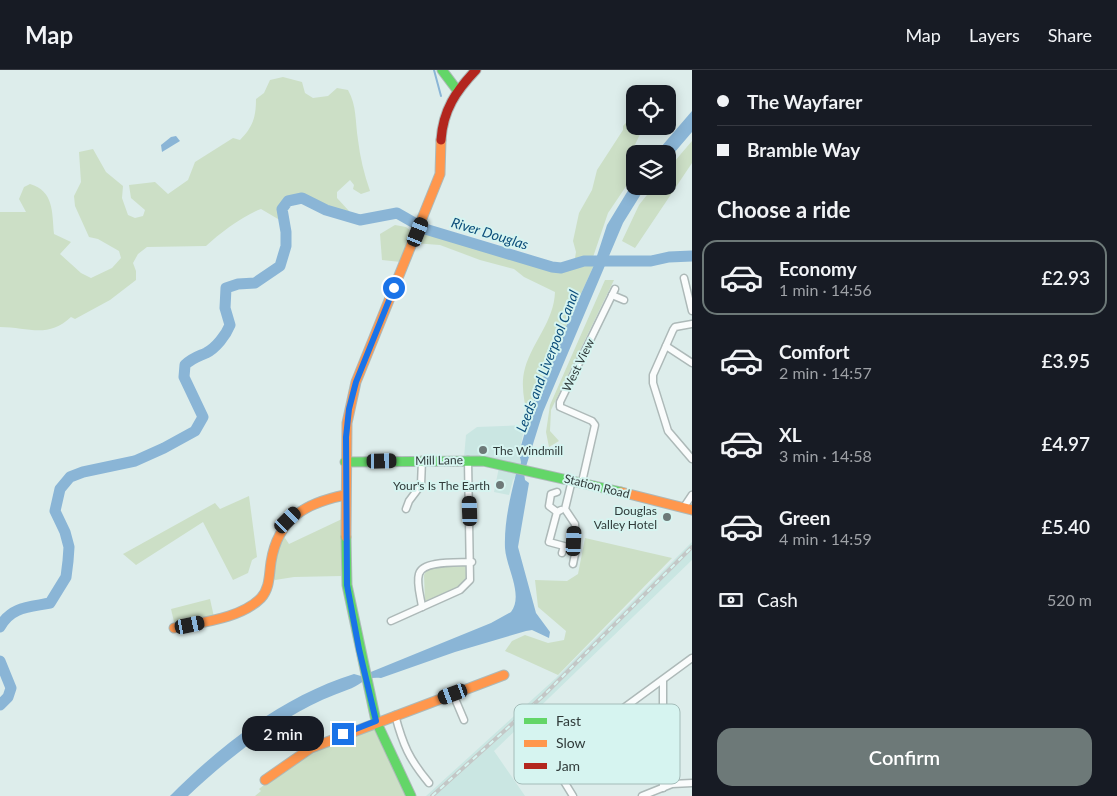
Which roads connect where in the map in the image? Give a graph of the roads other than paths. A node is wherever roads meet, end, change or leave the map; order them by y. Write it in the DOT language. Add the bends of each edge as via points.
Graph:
graph roads {
  1 [pos="442,70"];
  2 [pos="476,70"];
  3 [pos="457,90"];
  4 [pos="684,278"];
  5 [pos="624,300"];
  6 [pos="692,311"];
  7 [pos="692,324"];
  8 [pos="666,346"];
  9 [pos="692,363"];
  10 [pos="692,459"];
  11 [pos="422,460"];
  12 [pos="468,460"];
  13 [pos="345,462"];
  14 [pos="531,470"];
  15 [pos="572,480"];
  16 [pos="582,482"];
  17 [pos="556,492"];
  18 [pos="345,495"];
  19 [pos="692,495"];
  20 [pos="409,501"];
  21 [pos="415,505"];
  22 [pos="406,509"];
  23 [pos="565,509"];
  24 [pos="688,509"];
  25 [pos="557,512"];
  26 [pos="562,553"];
  27 [pos="472,562"];
  28 [pos="573,564"];
  29 [pos="422,607"];
  30 [pos="390,621"];
  31 [pos="174,628"];
  32 [pos="692,658"];
  33 [pos="504,675"];
  34 [pos="663,680"];
  35 [pos="453,694"];
  36 [pos="630,704"];
  37 [pos="663,704"];
  38 [pos="395,714"];
  39 [pos="376,721"];
  40 [pos="464,721"];
  41 [pos="265,780"];
  42 [pos="429,783"];
  43 [pos="566,784"];
  44 [pos="663,784"];
  45 [pos="672,784"];
  46 [pos="663,788"];
  47 [pos="411,796"];
  48 [pos="574,796"];
  49 [pos="642,796"];
  1 -- 3 [label="main road"];
  2 -- 3 [label="main road"];
  3 -- 13 [label="main road" via="442,125 440,174 356,382 347,423"];
  4 -- 6 [label="street"];
  5 -- 16 [label="street, West View" via="614,292 560,402 560,407 595,424"];
  7 -- 8 [label="street" via="675,326"];
  8 -- 9 [label="street"];
  8 -- 10 [label="street" via="652,383 668,431"];
  11 -- 12 [label="main road, Mill Lane"];
  11 -- 13 [label="main road, Mill Lane"];
  11 -- 20 [label="street" via="421,485"];
  12 -- 14 [label="main road, Mill Lane"];
  12 -- 27 [label="street"];
  13 -- 18 [label="main road"];
  14 -- 15 [label="main road, Station Road"];
  15 -- 16 [label="main road, Station Road"];
  15 -- 23 [label="street"];
  16 -- 24 [label="main road, Station Road"];
  17 -- 25 [label="street" via="551,494 549,506"];
  18 -- 31 [label="main road" via="312,503 299,509 288,520 271,562 268,588 256,602 222,618"];
  18 -- 39 [label="main road" via="347,585"];
  19 -- 24 [label="street"];
  20 -- 21 [label="street"];
  20 -- 22 [label="street"];
  23 -- 25 [label="street"];
  23 -- 28 [label="street" via="575,524"];
  25 -- 26 [label="street" via="549,542 564,546"];
  27 -- 29 [label="street" via="466,586"];
  27 -- 29 [label="street" via="428,565 422,569 418,575"];
  29 -- 30 [label="street"];
  32 -- 34 [label="street"];
  33 -- 35 [label="main road"];
  34 -- 36 [label="street"];
  34 -- 37 [label="street"];
  35 -- 38 [label="main road"];
  35 -- 40 [label="street"];
  38 -- 39 [label="main road"];
  38 -- 42 [label="street" via="403,745"];
  39 -- 41 [label="main road" via="311,748"];
  39 -- 47 [label="main road"];
  43 -- 48 [label="street"];
  44 -- 46 [label="street"];
  45 -- 46 [label="street"];
  46 -- 49 [label="street"];
}
